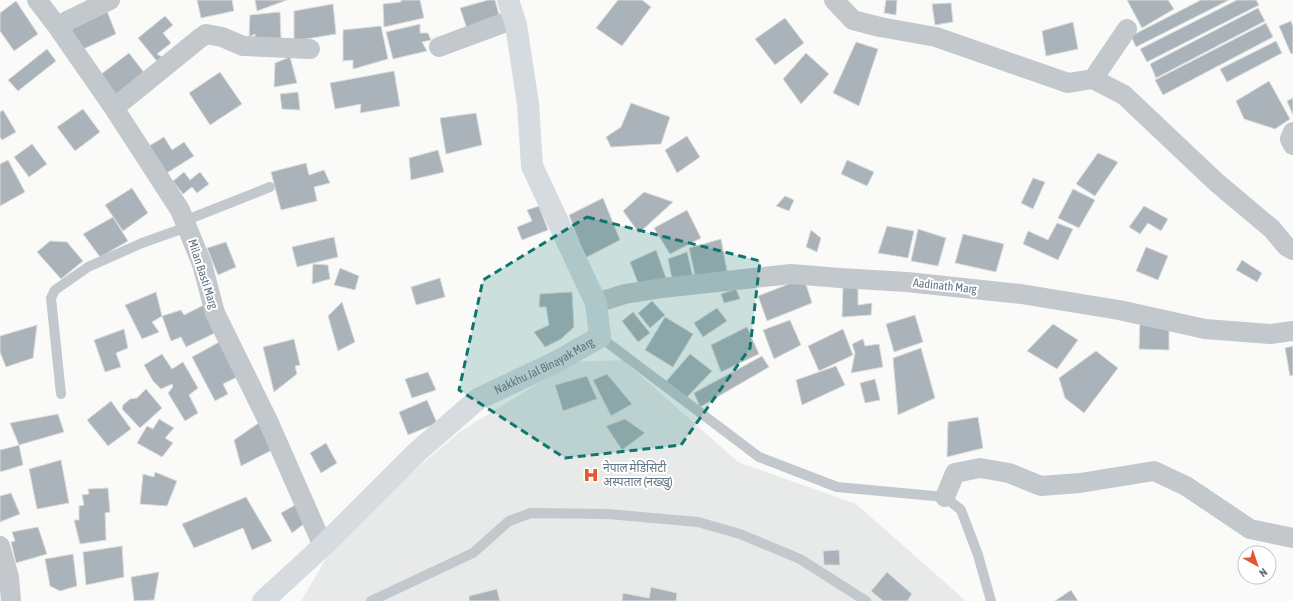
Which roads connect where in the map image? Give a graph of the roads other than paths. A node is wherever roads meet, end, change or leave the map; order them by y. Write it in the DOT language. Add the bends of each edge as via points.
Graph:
graph roads {
  1 [pos="37,0"];
  2 [pos="110,0"];
  3 [pos="834,0"];
  4 [pos="511,9"];
  5 [pos="57,26"];
  6 [pos="1127,29"];
  7 [pos="438,47"];
  8 [pos="310,49"];
  9 [pos="1093,79"];
  10 [pos="114,108"];
  11 [pos="1293,132"];
  12 [pos="1293,145"];
  13 [pos="270,187"];
  14 [pos="186,224"];
  15 [pos="1293,250"];
  16 [pos="596,304"];
  17 [pos="1293,331"];
  18 [pos="600,337"];
  19 [pos="61,394"];
  20 [pos="945,497"];
  21 [pos="1293,538"];
  22 [pos="0,546"];
  23 [pos="324,546"];
  24 [pos="11,601"];
  25 [pos="263,601"];
  26 [pos="371,601"];
  27 [pos="866,601"];
  28 [pos="991,601"];
  1 -- 5 [label="street, Milan Basti Marg"];
  2 -- 5 [label="street"];
  3 -- 9 [label="street" via="852,20 936,37 1068,83"];
  4 -- 7 [label="street"];
  4 -- 16 [label="street, Nakkhu Jal Binayak Marg" via="516,25 528,104 532,166"];
  5 -- 10 [label="street, Milan Basti Marg"];
  6 -- 9 [label="street"];
  8 -- 10 [label="street" via="243,46 222,37 206,34"];
  9 -- 15 [label="street" via="1124,95"];
  10 -- 14 [label="street, Milan Basti Marg" via="180,210"];
  11 -- 12 [label="street" via="1290,139"];
  13 -- 14 [label="lane"];
  14 -- 19 [label="lane" via="88,268 55,290 51,298"];
  14 -- 23 [label="street, Milan Basti Marg" via="202,264 215,312 269,423"];
  16 -- 17 [label="street, Aadinath Marg" via="625,294 662,288 791,274 907,282 1021,294 1119,310 1205,329 1270,334"];
  16 -- 18 [label="street, Nakkhu Jal Binayak Marg"];
  18 -- 20 [label="lane" via="759,458 837,487"];
  18 -- 23 [label="street, Nakkhu Jal Binayak Marg" via="556,362 478,400 416,453"];
  20 -- 21 [label="street" via="955,473 980,468 1009,473 1041,486 1080,483 1154,471 1186,486 1250,529"];
  20 -- 28 [label="lane" via="962,510"];
  22 -- 24 [label="street" via="9,577"];
  23 -- 25 [label="street, Nakkhu Jal Binayak Marg"];
  26 -- 27 [label="lane" via="473,553 509,521 531,513 608,514 698,522 740,534 800,559"];
}
